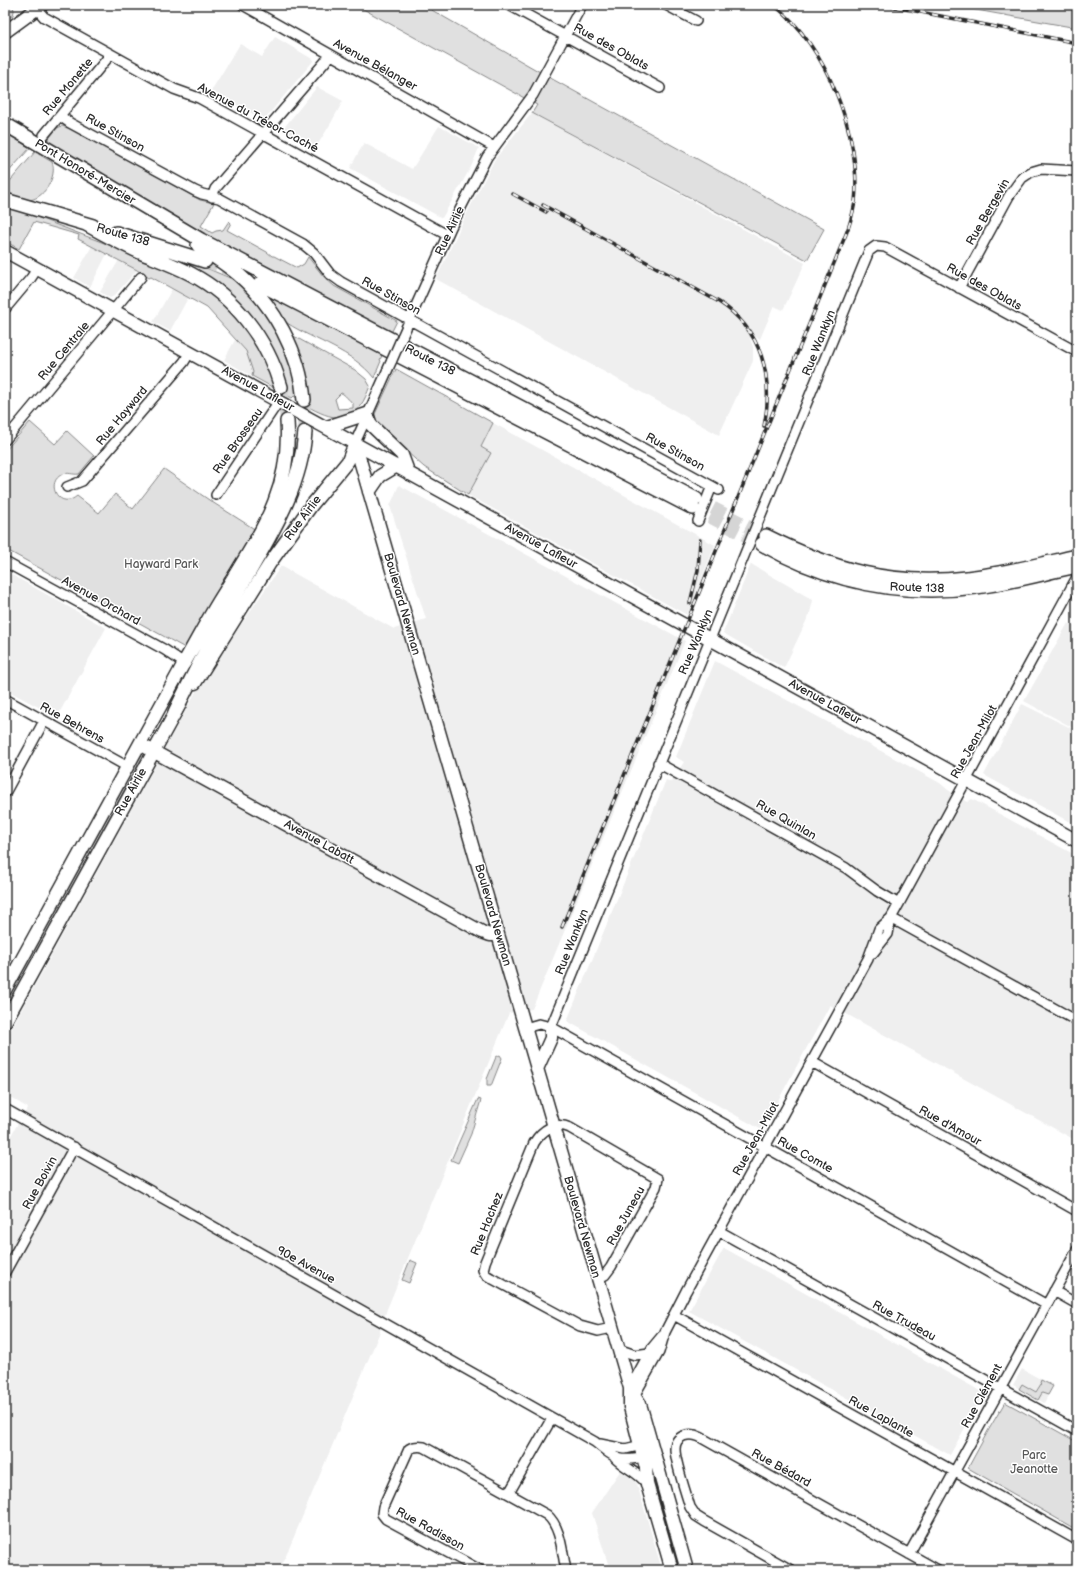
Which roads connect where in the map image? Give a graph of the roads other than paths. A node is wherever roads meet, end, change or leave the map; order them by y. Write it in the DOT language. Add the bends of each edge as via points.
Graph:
graph roads {
  1 [pos="243,5"];
  2 [pos="509,5"];
  3 [pos="582,5"];
  4 [pos="666,5"];
  5 [pos="40,7"];
  6 [pos="696,21"];
  7 [pos="5,32"];
  8 [pos="565,36"];
  9 [pos="111,54"];
  10 [pos="330,54"];
  11 [pos="660,88"];
  12 [pos="60,116"];
  13 [pos="5,124"];
  14 [pos="264,134"];
  15 [pos="43,141"];
  16 [pos="494,147"];
  17 [pos="1077,171"];
  18 [pos="212,196"];
  19 [pos="5,200"];
  20 [pos="165,220"];
  21 [pos="86,224"];
  22 [pos="447,235"];
  23 [pos="878,246"];
  24 [pos="5,251"];
  25 [pos="205,261"];
  26 [pos="37,269"];
  27 [pos="142,277"];
  28 [pos="260,284"];
  29 [pos="959,288"];
  30 [pos="5,309"];
  31 [pos="114,311"];
  32 [pos="410,319"];
  33 [pos="190,352"];
  34 [pos="1077,352"];
  35 [pos="281,387"];
  36 [pos="304,400"];
  37 [pos="279,401"];
  38 [pos="367,414"];
  39 [pos="287,422"];
  40 [pos="327,427"];
  41 [pos="305,432"];
  42 [pos="5,440"];
  43 [pos="355,443"];
  44 [pos="396,467"];
  45 [pos="409,474"];
  46 [pos="67,487"];
  47 [pos="369,492"];
  48 [pos="216,495"];
  49 [pos="698,521"];
  50 [pos="1077,556"];
  51 [pos="5,562"];
  52 [pos="1077,575"];
  53 [pos="710,639"];
  54 [pos="184,663"];
  55 [pos="5,699"];
  56 [pos="175,712"];
  57 [pos="44,721"];
  58 [pos="140,744"];
  59 [pos="153,751"];
  60 [pos="658,763"];
  61 [pos="128,767"];
  62 [pos="966,780"];
  63 [pos="5,793"];
  64 [pos="1077,841"];
  65 [pos="899,904"];
  66 [pos="891,918"];
  67 [pos="498,935"];
  68 [pos="5,990"];
  69 [pos="1077,1021"];
  70 [pos="5,1022"];
  71 [pos="550,1027"];
  72 [pos="525,1028"];
  73 [pos="812,1062"];
  74 [pos="538,1069"];
  75 [pos="5,1109"];
  76 [pos="553,1126"];
  77 [pos="74,1147"];
  78 [pos="765,1147"];
  79 [pos="1077,1211"];
  80 [pos="719,1231"];
  81 [pos="1077,1250"];
  82 [pos="5,1272"];
  83 [pos="597,1279"];
  84 [pos="1054,1291"];
  85 [pos="1077,1304"];
  86 [pos="1047,1305"];
  87 [pos="674,1315"];
  88 [pos="612,1328"];
  89 [pos="665,1332"];
  90 [pos="618,1349"];
  91 [pos="649,1353"];
  92 [pos="1000,1388"];
  93 [pos="632,1392"];
  94 [pos="552,1418"];
  95 [pos="1077,1431"];
  96 [pos="595,1442"];
  97 [pos="647,1450"];
  98 [pos="614,1457"];
  99 [pos="954,1472"];
  100 [pos="647,1484"];
  101 [pos="509,1493"];
  102 [pos="1077,1540"];
  103 [pos="909,1554"];
  104 [pos="480,1570"];
  105 [pos="566,1570"];
  106 [pos="672,1570"];
  107 [pos="686,1570"];
  108 [pos="791,1570"];
  109 [pos="938,1570"];
  1 -- 10 [label="street, Avenue Bélanger"];
  2 -- 8 [label="street, Rue des Oblats"];
  3 -- 8 [label="street, Rue Airlie"];
  4 -- 6 [label="street"];
  5 -- 7 [label="main road"];
  5 -- 9 [label="street, Avenue du Trésor-Caché" via="44,17"];
  8 -- 11 [label="street, Rue des Oblats"];
  8 -- 16 [label="street, Rue Airlie" via="533,94"];
  9 -- 12 [label="street, Rue Monette"];
  9 -- 14 [label="street, Avenue du Trésor-Caché"];
  10 -- 14 [label="street"];
  10 -- 16 [label="street, Avenue Bélanger"];
  12 -- 15 [label="street, Rue Monette"];
  12 -- 18 [label="street, Rue Stinson" via="195,191"];
  13 -- 15 [label="highway, Pont Honoré-Mercier" via="30,139"];
  14 -- 18 [label="street" via="215,189"];
  14 -- 22 [label="street, Avenue du Trésor-Caché"];
  15 -- 20 [label="highway, Pont Honoré-Mercier"];
  16 -- 22 [label="street, Rue Airlie"];
  17 -- 29 [label="street, Rue Bergevin" via="1041,169 1022,178 1009,196"];
  18 -- 32 [label="street, Rue Stinson" via="303,244 337,279"];
  19 -- 21 [label="highway"];
  20 -- 28 [label="highway, Route 138" via="694,504"];
  20 -- 36 [label="highway" via="238,274 266,305 292,349 300,374"];
  21 -- 25 [label="highway, Route 138"];
  21 -- 35 [label="highway" via="139,252 191,274 223,296 261,340"];
  22 -- 32 [label="street, Rue Airlie"];
  23 -- 29 [label="street, Rue des Oblats" via="888,248"];
  23 -- 53 [label="street, Rue Wanklyn" via="869,251"];
  24 -- 26 [label="main road, Avenue Lafleur"];
  26 -- 30 [label="street"];
  26 -- 31 [label="main road, Avenue Lafleur"];
  27 -- 31 [label="street, Rue Centrale"];
  29 -- 34 [label="street, Rue des Oblats"];
  31 -- 33 [label="main road, Avenue Lafleur"];
  31 -- 42 [label="street, Rue Centrale"];
  32 -- 38 [label="street, Rue Airlie, bridge"];
  32 -- 49 [label="street, Rue Stinson" via="716,488"];
  33 -- 37 [label="main road, Avenue Lafleur"];
  33 -- 46 [label="street, Rue Hayward" via="82,481"];
  37 -- 40 [label="main road, Avenue Lafleur"];
  37 -- 48 [label="street, Rue Brosseau"];
  38 -- 40 [label="main road"];
  38 -- 43 [label="street, Rue Airlie"];
  38 -- 45 [label="main road" via="371,425 402,455"];
  39 -- 54 [label="highway" via="286,468 275,503"];
  40 -- 43 [label="main road, Avenue Lafleur"];
  41 -- 56 [label="highway" via="300,466 289,498 200,660"];
  43 -- 44 [label="main road, Avenue Lafleur"];
  43 -- 47 [label="main road, Boulevard Newman"];
  43 -- 56 [label="main road, Rue Airlie" via="345,464 270,564"];
  44 -- 45 [label="main road, Avenue Lafleur"];
  44 -- 47 [label="main road" via="380,476"];
  45 -- 53 [label="main road, Avenue Lafleur"];
  47 -- 67 [label="main road, Boulevard Newman"];
  50 -- 52 [label="highway, Route 138" via="979,576 915,580 880,577 837,566 764,540 797,562 832,575 901,589 978,587"];
  51 -- 54 [label="street, Avenue Orchard"];
  52 -- 62 [label="street, Rue Jean-Milot"];
  53 -- 60 [label="street, Rue Wanklyn"];
  53 -- 62 [label="main road, Avenue Lafleur"];
  54 -- 58 [label="main road, Rue Airlie"];
  55 -- 57 [label="street, Rue Behrens"];
  56 -- 59 [label="main road, Rue Airlie"];
  57 -- 61 [label="street, Rue Behrens"];
  57 -- 63 [label="street"];
  58 -- 59 [label="main road, Avenue Labatt"];
  58 -- 61 [label="main road, Rue Airlie"];
  59 -- 67 [label="main road, Avenue Labatt" via="482,932"];
  59 -- 70 [label="main road, Rue Airlie"];
  60 -- 65 [label="street, Rue Quinlan" via="846,868"];
  60 -- 71 [label="street, Rue Wanklyn"];
  61 -- 68 [label="main road, Rue Airlie"];
  62 -- 64 [label="main road, Avenue Lafleur"];
  62 -- 65 [label="street, Rue Jean-Milot"];
  65 -- 66 [label="street, Rue Jean-Milot"];
  66 -- 69 [label="street"];
  66 -- 73 [label="street, Rue Jean-Milot" via="888,934 868,959"];
  67 -- 72 [label="main road, Boulevard Newman"];
  71 -- 72 [label="street" via="538,1024"];
  71 -- 74 [label="main road" via="551,1038"];
  71 -- 78 [label="street, Rue Comte"];
  72 -- 74 [label="main road, Boulevard Newman"];
  73 -- 78 [label="street, Rue Jean-Milot"];
  73 -- 79 [label="street, Rue d'Amour"];
  74 -- 76 [label="main road, Boulevard Newman"];
  75 -- 77 [label="street, 90e Avenue"];
  76 -- 83 [label="main road, Boulevard Newman"];
  76 -- 83 [label="street, Rue Juneau" via="570,1128 658,1178 656,1187 614,1263 605,1275"];
  76 -- 88 [label="street, Rue Hachez" via="542,1132 534,1143 483,1265 483,1272 573,1323 593,1330"];
  77 -- 82 [label="street, Rue Boivin"];
  77 -- 94 [label="street, 90e Avenue"];
  78 -- 80 [label="street, Rue Jean-Milot"];
  78 -- 86 [label="street, Rue Comte"];
  80 -- 87 [label="street, Rue Jean-Milot"];
  80 -- 92 [label="street, Rue Trudeau"];
  81 -- 84 [label="street, Rue Clément"];
  83 -- 88 [label="main road, Boulevard Newman"];
  84 -- 85 [label="street"];
  84 -- 86 [label="street, Rue Clément"];
  86 -- 92 [label="street, Rue Clément"];
  87 -- 89 [label="street, Rue Jean-Milot"];
  87 -- 99 [label="street, Rue Laplante"];
  88 -- 90 [label="main road, Boulevard Newman"];
  89 -- 91 [label="street, Rue Jean-Milot"];
  89 -- 93 [label="street, Rue Jean-Milot" via="659,1352"];
  90 -- 91 [label="street" via="638,1355"];
  90 -- 93 [label="main road, Boulevard Newman"];
  91 -- 93 [label="street, Rue Jean-Milot"];
  92 -- 95 [label="street, Rue Trudeau"];
  92 -- 99 [label="street, Rue Clément"];
  93 -- 97 [label="main road, Boulevard Newman" via="630,1407"];
  94 -- 96 [label="street, 90e Avenue"];
  94 -- 101 [label="street"];
  96 -- 97 [label="street, 90e Avenue" via="621,1449"];
  96 -- 98 [label="street, 90e Avenue"];
  97 -- 98 [label="street" via="629,1460"];
  97 -- 100 [label="main road, Boulevard Newman"];
  97 -- 107 [label="main road, Boulevard Newman"];
  98 -- 100 [label="street, 90e Avenue" via="622,1466 639,1474"];
  99 -- 102 [label="street, Rue Laplante"];
  99 -- 103 [label="street, Rue Clément"];
  100 -- 106 [label="main road, Boulevard Newman"];
  101 -- 104 [label="street, Rue Radisson" via="418,1446 409,1449 383,1507 382,1514 386,1519"];
  101 -- 105 [label="street, Rue Radisson" via="547,1514 552,1520"];
  103 -- 108 [label="street, Rue Bédard" via="705,1440 690,1434 679,1439 675,1451 694,1514"];
  103 -- 109 [label="street, Rue Bédard"];
}
